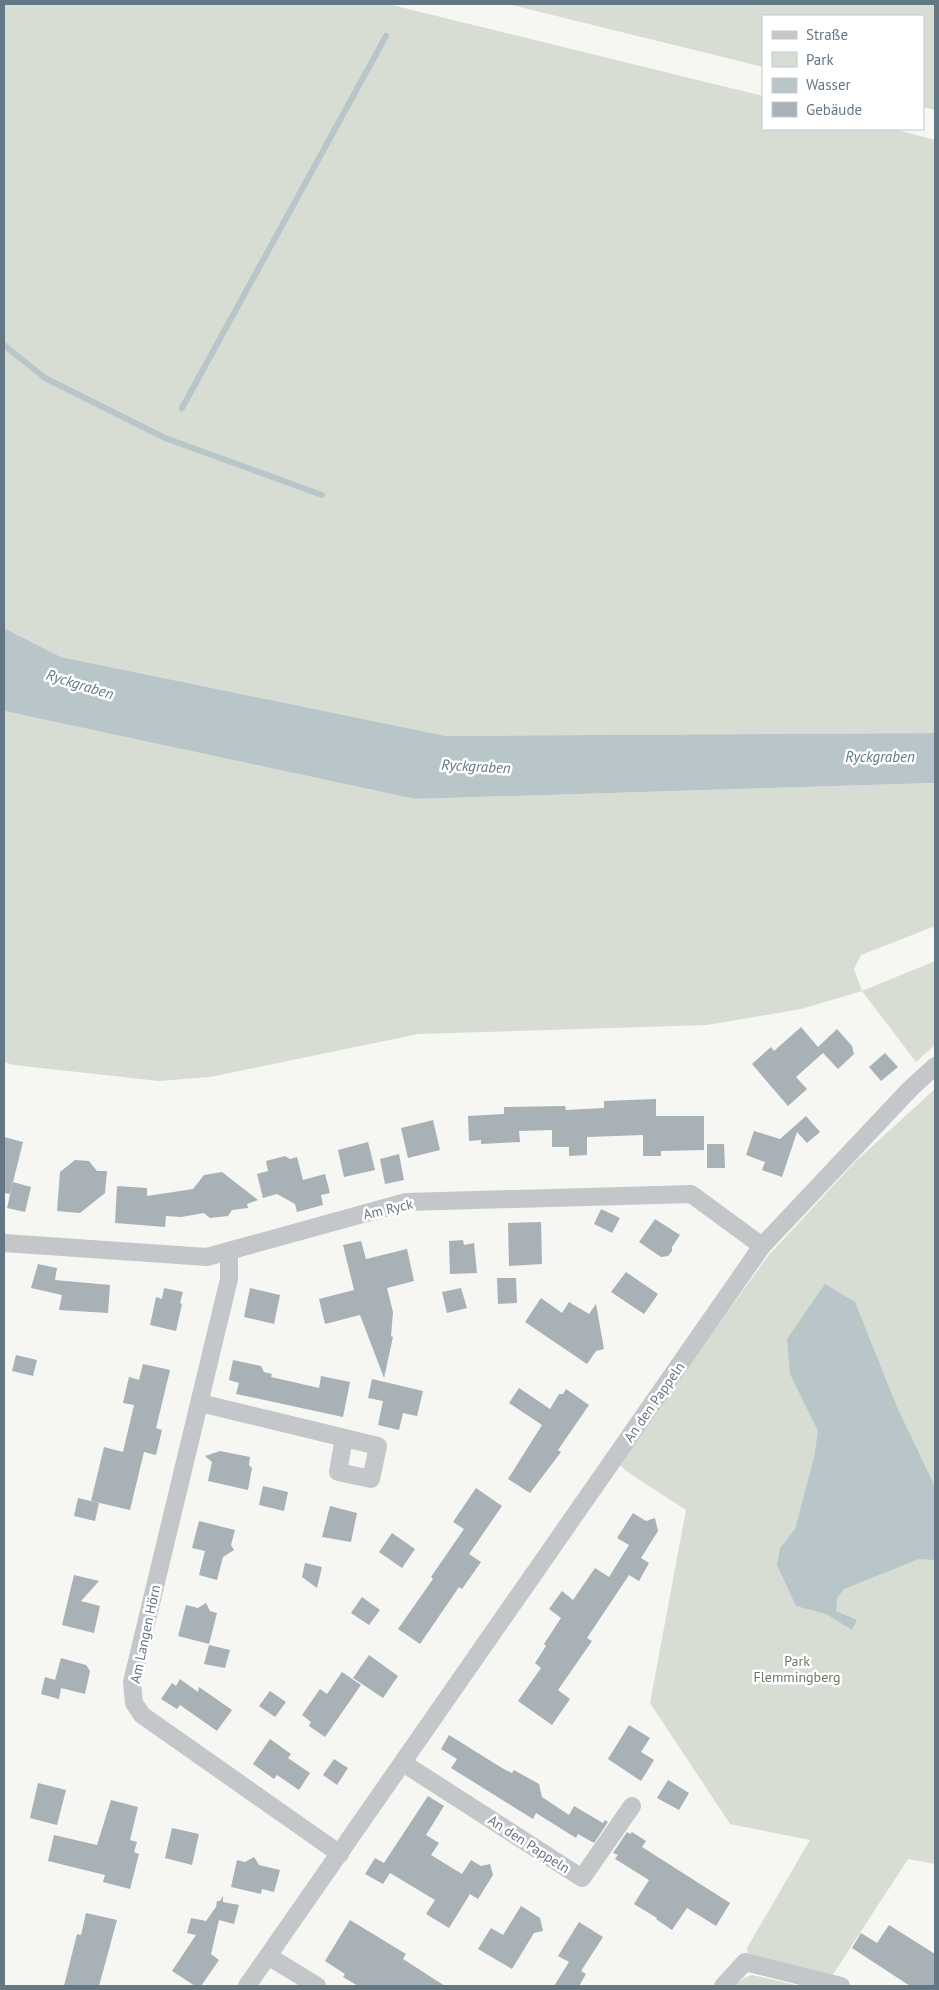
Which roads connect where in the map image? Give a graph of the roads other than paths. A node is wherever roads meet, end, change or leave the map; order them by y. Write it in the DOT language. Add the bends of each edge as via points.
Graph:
graph roads {
  1 [pos="935,1066"];
  2 [pos="4,1242"];
  3 [pos="762,1246"];
  4 [pos="229,1252"];
  5 [pos="200,1403"];
  6 [pos="344,1438"];
  7 [pos="403,1763"];
  8 [pos="632,1806"];
  9 [pos="340,1854"];
  10 [pos="268,1956"];
  11 [pos="247,1986"];
  12 [pos="317,1986"];
  13 [pos="723,1986"];
  14 [pos="841,1986"];
  1 -- 3 [label="street, An den Pappeln"];
  2 -- 4 [label="street, Am Ryck" via="207,1257"];
  3 -- 4 [label="street, Am Ryck" via="691,1194 406,1202"];
  3 -- 7 [label="street, An den Pappeln"];
  4 -- 5 [label="street, Am Langen Hörn" via="229,1278"];
  5 -- 6 [label="street"];
  5 -- 9 [label="street, Am Langen Hörn" via="132,1682 134,1703 142,1715"];
  7 -- 8 [label="street, An den Pappeln" via="582,1878"];
  7 -- 9 [label="street, An den Pappeln"];
  9 -- 10 [label="street, An den Pappeln"];
  10 -- 11 [label="street, An den Pappeln"];
  10 -- 12 [label="street"];
  13 -- 14 [label="street" via="745,1962"];
}
